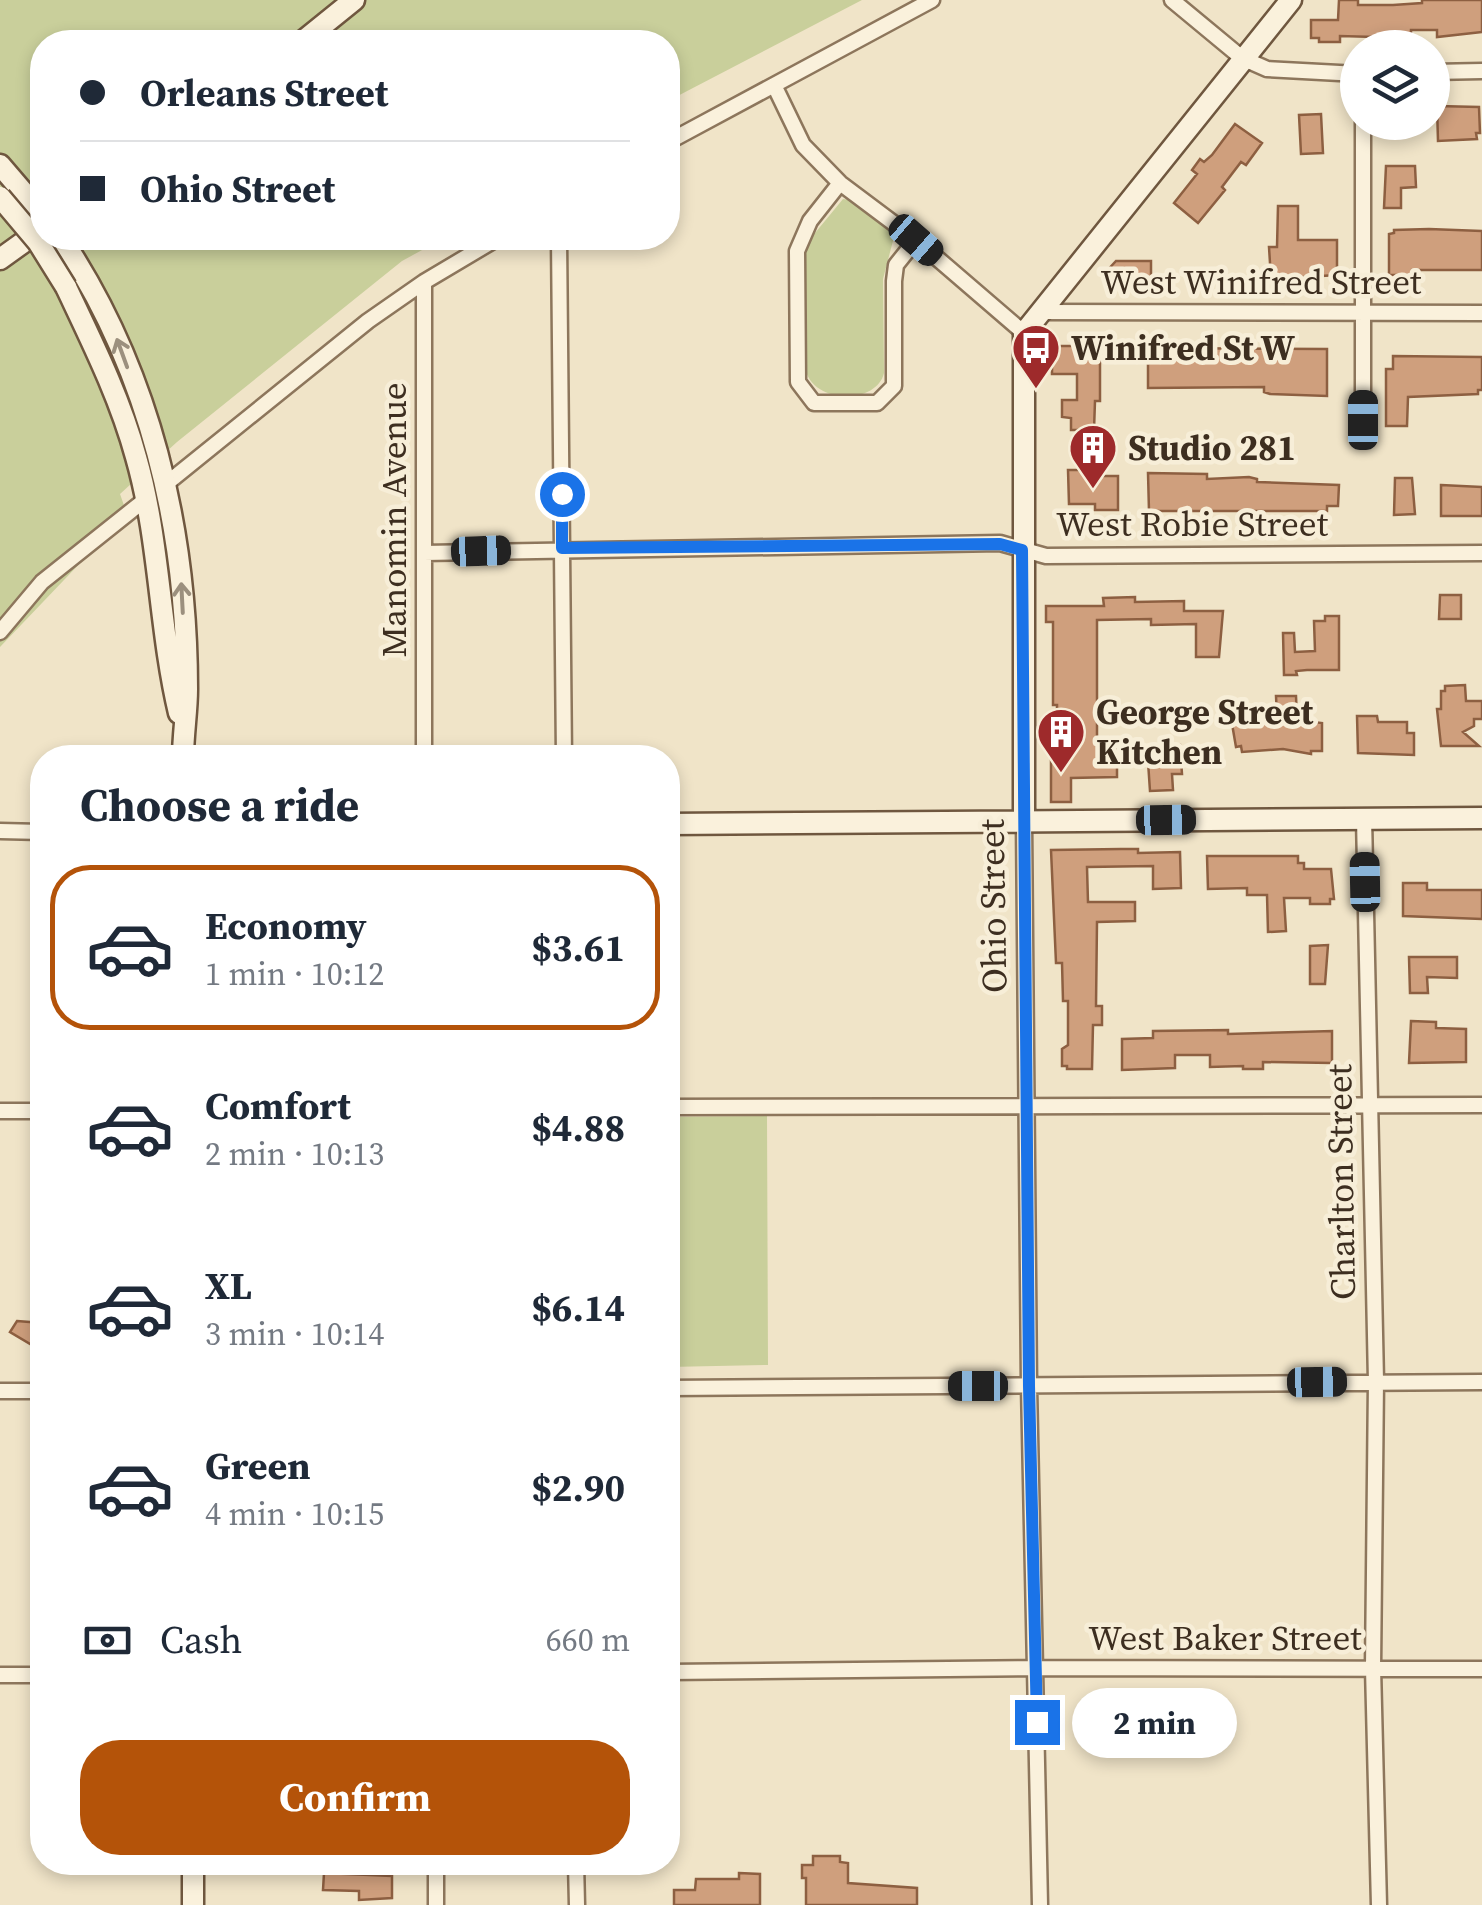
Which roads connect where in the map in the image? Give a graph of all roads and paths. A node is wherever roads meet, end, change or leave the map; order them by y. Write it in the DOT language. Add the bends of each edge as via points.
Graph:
graph roads {
  1 [pos="354,0"];
  2 [pos="932,0"];
  3 [pos="1172,0"];
  4 [pos="1291,0"];
  5 [pos="317,30"];
  6 [pos="1242,58"];
  7 [pos="1482,71"];
  8 [pos="1450,72"];
  9 [pos="1340,73"];
  10 [pos="774,85"];
  11 [pos="680,136"];
  12 [pos="1362,140"];
  13 [pos="0,165"];
  14 [pos="840,183"];
  15 [pos="0,197"];
  16 [pos="30,200"];
  17 [pos="30,233"];
  18 [pos="30,237"];
  19 [pos="916,240"];
  20 [pos="43,250"];
  21 [pos="68,250"];
  22 [pos="478,250"];
  23 [pos="559,250"];
  24 [pos="0,258"];
  25 [pos="424,282"];
  26 [pos="1040,312"];
  27 [pos="1364,312"];
  28 [pos="1482,313"];
  29 [pos="1024,333"];
  30 [pos="1363,420"];
  31 [pos="166,484"];
  32 [pos="146,500"];
  33 [pos="562,548"];
  34 [pos="1022,550"];
  35 [pos="424,553"];
  36 [pos="1482,554"];
  37 [pos="0,632"];
  38 [pos="183,730"];
  39 [pos="183,745"];
  40 [pos="424,745"];
  41 [pos="564,745"];
  42 [pos="1364,818"];
  43 [pos="1482,818"];
  44 [pos="1024,822"];
  45 [pos="680,824"];
  46 [pos="0,831"];
  47 [pos="30,832"];
  48 [pos="1028,1104"];
  49 [pos="1369,1104"];
  50 [pos="1482,1105"];
  51 [pos="680,1107"];
  52 [pos="0,1111"];
  53 [pos="30,1111"];
  54 [pos="1376,1380"];
  55 [pos="1482,1382"];
  56 [pos="1029,1386"];
  57 [pos="680,1388"];
  58 [pos="0,1391"];
  59 [pos="30,1391"];
  60 [pos="1036,1668"];
  61 [pos="1374,1668"];
  62 [pos="1482,1669"];
  63 [pos="680,1672"];
  64 [pos="0,1675"];
  65 [pos="30,1675"];
  66 [pos="193,1875"];
  67 [pos="436,1875"];
  68 [pos="576,1875"];
  69 [pos="193,1905"];
  70 [pos="436,1905"];
  71 [pos="577,1905"];
  72 [pos="1040,1905"];
  73 [pos="1379,1905"];
  1 -- 5 [label="street"];
  2 -- 10 [label="street"];
  3 -- 6 [label="street"];
  4 -- 6 [label="street"];
  6 -- 9 [label="street" via="1266,69"];
  6 -- 26 [label="street"];
  7 -- 8 [label="street"];
  10 -- 11 [label="street"];
  10 -- 14 [label="street" via="804,145"];
  12 -- 27 [label="street"];
  13 -- 16 [label="street"];
  14 -- 19 [label="street"];
  14 -- 19 [label="street" via="810,221 797,251 798,382 814,403 877,403 894,386 896,265"];
  15 -- 17 [label="street, bridge"];
  18 -- 24 [label="street"];
  19 -- 29 [label="street"];
  20 -- 32 [label="street, bridge" via="108,378"];
  31 -- 21 [label="street, one-way" via="108,315"];
  22 -- 25 [label="street"];
  23 -- 33 [label="street"];
  25 -- 31 [label="street"];
  25 -- 35 [label="street, Manomin Avenue"];
  26 -- 27 [label="street, West Winifred Street"];
  26 -- 29 [label="street"];
  27 -- 28 [label="street, West Winifred Street"];
  27 -- 30 [label="street"];
  29 -- 34 [label="street, Ohio Street"];
  38 -- 31 [label="street, one-way" via="182,588"];
  32 -- 37 [label="street" via="42,582"];
  32 -- 38 [label="street"];
  33 -- 34 [label="street, West Robie Street" via="1000,544"];
  33 -- 35 [label="street, West Robie Street"];
  33 -- 41 [label="street"];
  34 -- 36 [label="street, West Robie Street" via="1046,556"];
  34 -- 44 [label="street, Ohio Street"];
  35 -- 40 [label="street, Manomin Avenue"];
  38 -- 39 [label="street"];
  42 -- 43 [label="street"];
  42 -- 44 [label="street"];
  42 -- 49 [label="street, Charlton Street"];
  44 -- 45 [label="street"];
  44 -- 48 [label="street, Ohio Street"];
  46 -- 47 [label="street"];
  48 -- 49 [label="street"];
  48 -- 51 [label="street"];
  48 -- 56 [label="street, Ohio Street"];
  49 -- 50 [label="street"];
  49 -- 54 [label="street, Charlton Street"];
  52 -- 53 [label="street"];
  54 -- 55 [label="street"];
  54 -- 56 [label="street"];
  54 -- 61 [label="street, Charlton Street"];
  56 -- 57 [label="street"];
  56 -- 60 [label="street, Ohio Street"];
  58 -- 59 [label="street"];
  60 -- 61 [label="street, West Baker Street"];
  60 -- 63 [label="street, West Baker Street"];
  60 -- 72 [label="street, Ohio Street"];
  61 -- 62 [label="street, West Baker Street"];
  61 -- 73 [label="street, Charlton Street"];
  64 -- 65 [label="street"];
  66 -- 69 [label="street"];
  67 -- 70 [label="street"];
  68 -- 71 [label="street"];
}
